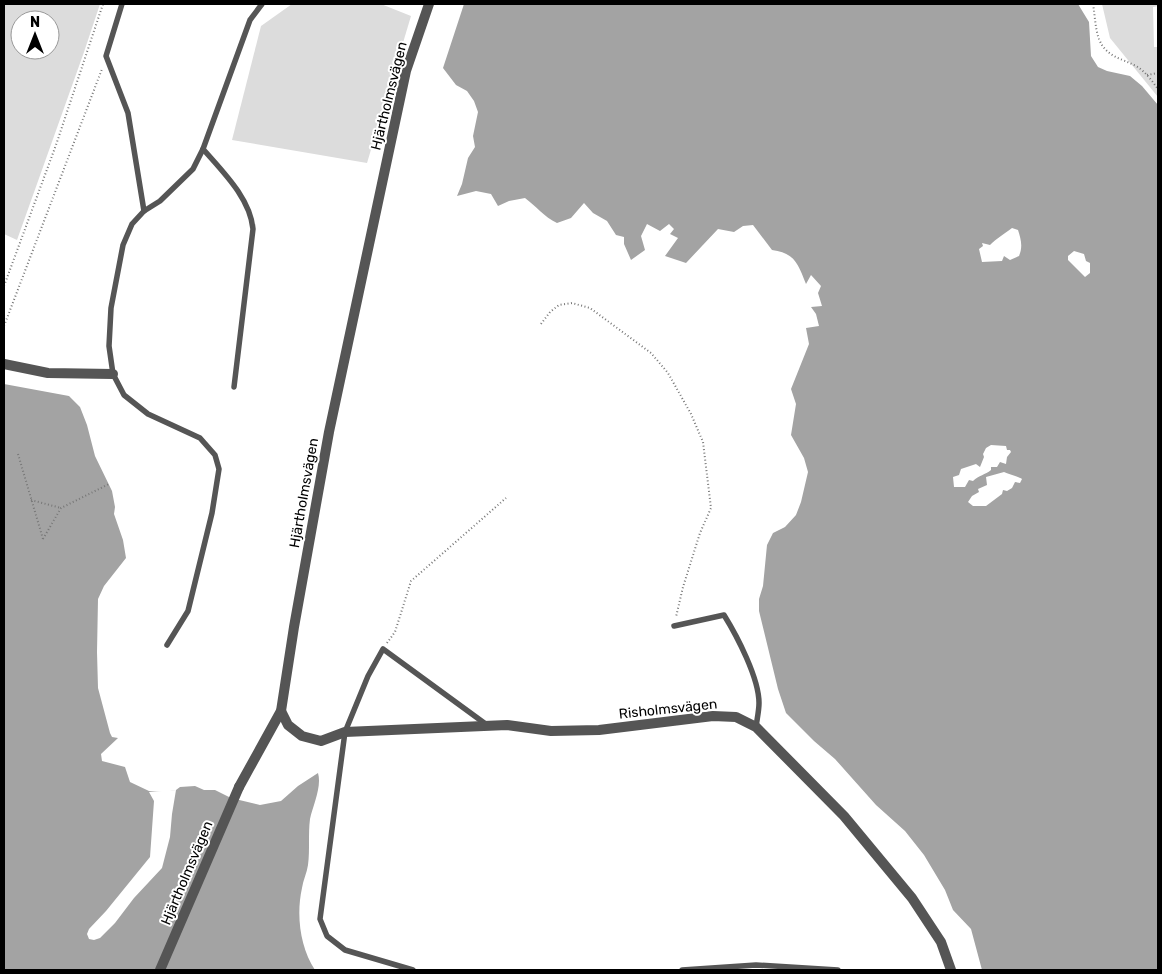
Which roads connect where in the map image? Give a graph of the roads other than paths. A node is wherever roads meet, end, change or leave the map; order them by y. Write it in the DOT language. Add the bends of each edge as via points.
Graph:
graph roads {
  1 [pos="122,4"];
  2 [pos="262,4"];
  3 [pos="429,4"];
  4 [pos="203,149"];
  5 [pos="144,211"];
  6 [pos="4,364"];
  7 [pos="113,374"];
  8 [pos="234,387"];
  9 [pos="674,626"];
  10 [pos="167,645"];
  11 [pos="281,711"];
  12 [pos="489,726"];
  13 [pos="756,727"];
  14 [pos="346,732"];
  15 [pos="160,970"];
  16 [pos="413,970"];
  17 [pos="682,970"];
  18 [pos="838,970"];
  19 [pos="951,970"];
  1 -- 5 [label="lane" via="106,56 128,113"];
  2 -- 4 [label="lane" via="250,20"];
  3 -- 11 [label="street, Hjärtholmsvägen" via="406,71 329,432"];
  4 -- 5 [label="lane" via="193,169 160,201"];
  4 -- 8 [label="lane" via="232,183 252,216"];
  5 -- 7 [label="lane" via="132,224 123,245 111,308 108,346"];
  6 -- 7 [label="street" via="48,372"];
  7 -- 10 [label="lane" via="124,395 148,414 200,438 215,455 220,469 188,611"];
  9 -- 13 [label="lane" via="724,615 755,682 760,703"];
  11 -- 14 [label="street, Risholmsvägen" via="288,725 302,736 321,741"];
  11 -- 15 [label="street, Hjärtholmsvägen, bridge" via="239,787"];
  12 -- 13 [label="street, Risholmsvägen" via="551,731 599,730 713,716 736,717"];
  12 -- 14 [label="street, Risholmsvägen"];
  12 -- 14 [label="lane" via="383,649 368,676"];
  13 -- 19 [label="street, Risholmsvägen" via="844,816 912,898 941,942"];
  14 -- 16 [label="lane" via="320,919 327,936 345,950"];
  17 -- 18 [label="lane" via="756,965"];
}
